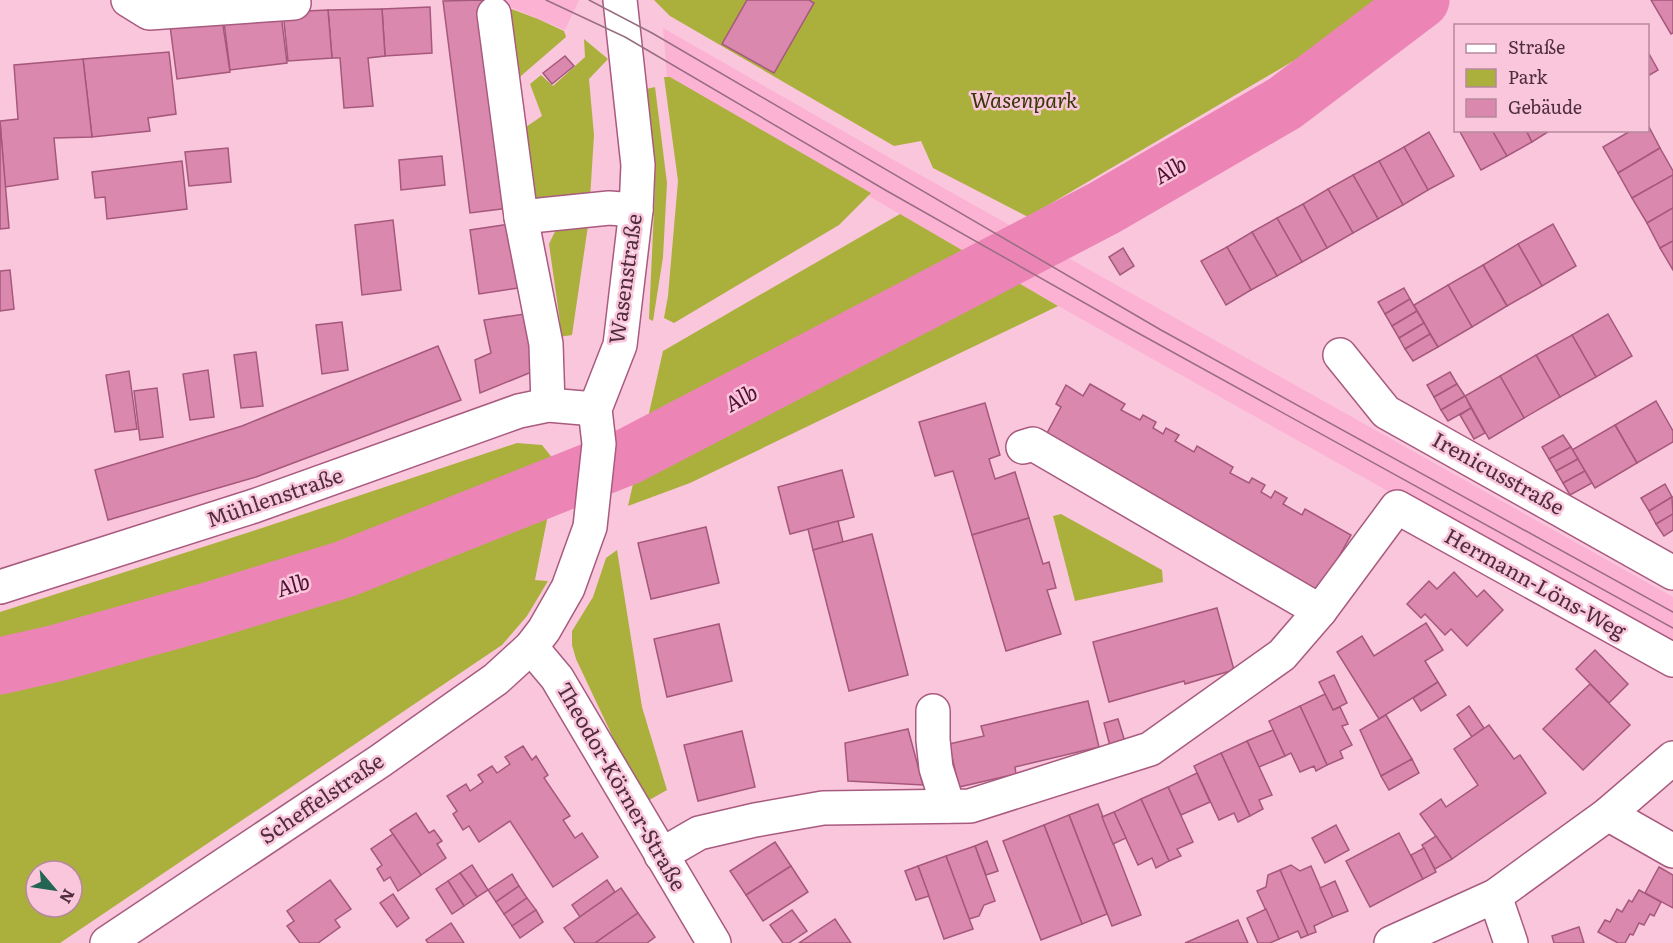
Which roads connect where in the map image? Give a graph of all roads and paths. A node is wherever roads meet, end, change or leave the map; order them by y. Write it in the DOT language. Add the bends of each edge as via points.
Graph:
graph roads {
  1 [pos="128,0"];
  2 [pos="620,0"];
  3 [pos="294,3"];
  4 [pos="494,14"];
  5 [pos="636,210"];
  6 [pos="521,217"];
  7 [pos="1340,355"];
  8 [pos="548,405"];
  9 [pos="595,409"];
  10 [pos="1023,447"];
  11 [pos="1673,573"];
  12 [pos="0,587"];
  13 [pos="1320,611"];
  14 [pos="531,647"];
  15 [pos="1673,660"];
  16 [pos="933,711"];
  17 [pos="1673,759"];
  18 [pos="948,806"];
  19 [pos="1608,813"];
  20 [pos="1673,851"];
  21 [pos="661,855"];
  22 [pos="1495,896"];
  23 [pos="702,939"];
  24 [pos="107,943"];
  25 [pos="1391,943"];
  26 [pos="1511,943"];
  1 -- 3 [label="street" via="149,13"];
  2 -- 5 [label="street, Wasenstraße" via="638,165"];
  4 -- 6 [label="street"];
  5 -- 6 [label="street" via="609,208"];
  5 -- 9 [label="street, Wasenstraße" via="620,345"];
  6 -- 8 [label="street" via="546,344"];
  7 -- 11 [label="street, Irenicusstraße" via="1386,412"];
  8 -- 9 [label="street, Mühlenstraße"];
  8 -- 12 [label="street, Mühlenstraße" via="519,411 254,506"];
  9 -- 14 [label="street, Wasenstraße" via="599,444 590,527 568,588"];
  10 -- 13 [label="street" via="1033,444"];
  13 -- 15 [label="street, Hermann-Löns-Weg" via="1397,507"];
  13 -- 18 [label="street" via="1282,655 1150,749 970,806"];
  14 -- 21 [label="street, Theodor-Körner-Straße" via="557,678"];
  14 -- 24 [label="street, Scheffelstraße" via="496,679 390,754"];
  16 -- 18 [label="street" via="936,768"];
  17 -- 19 [label="street"];
  18 -- 21 [label="street" via="823,808 699,833"];
  19 -- 20 [label="street"];
  19 -- 22 [label="street"];
  21 -- 23 [label="street, Theodor-Körner-Straße"];
  22 -- 25 [label="street"];
  22 -- 26 [label="street"];
}
